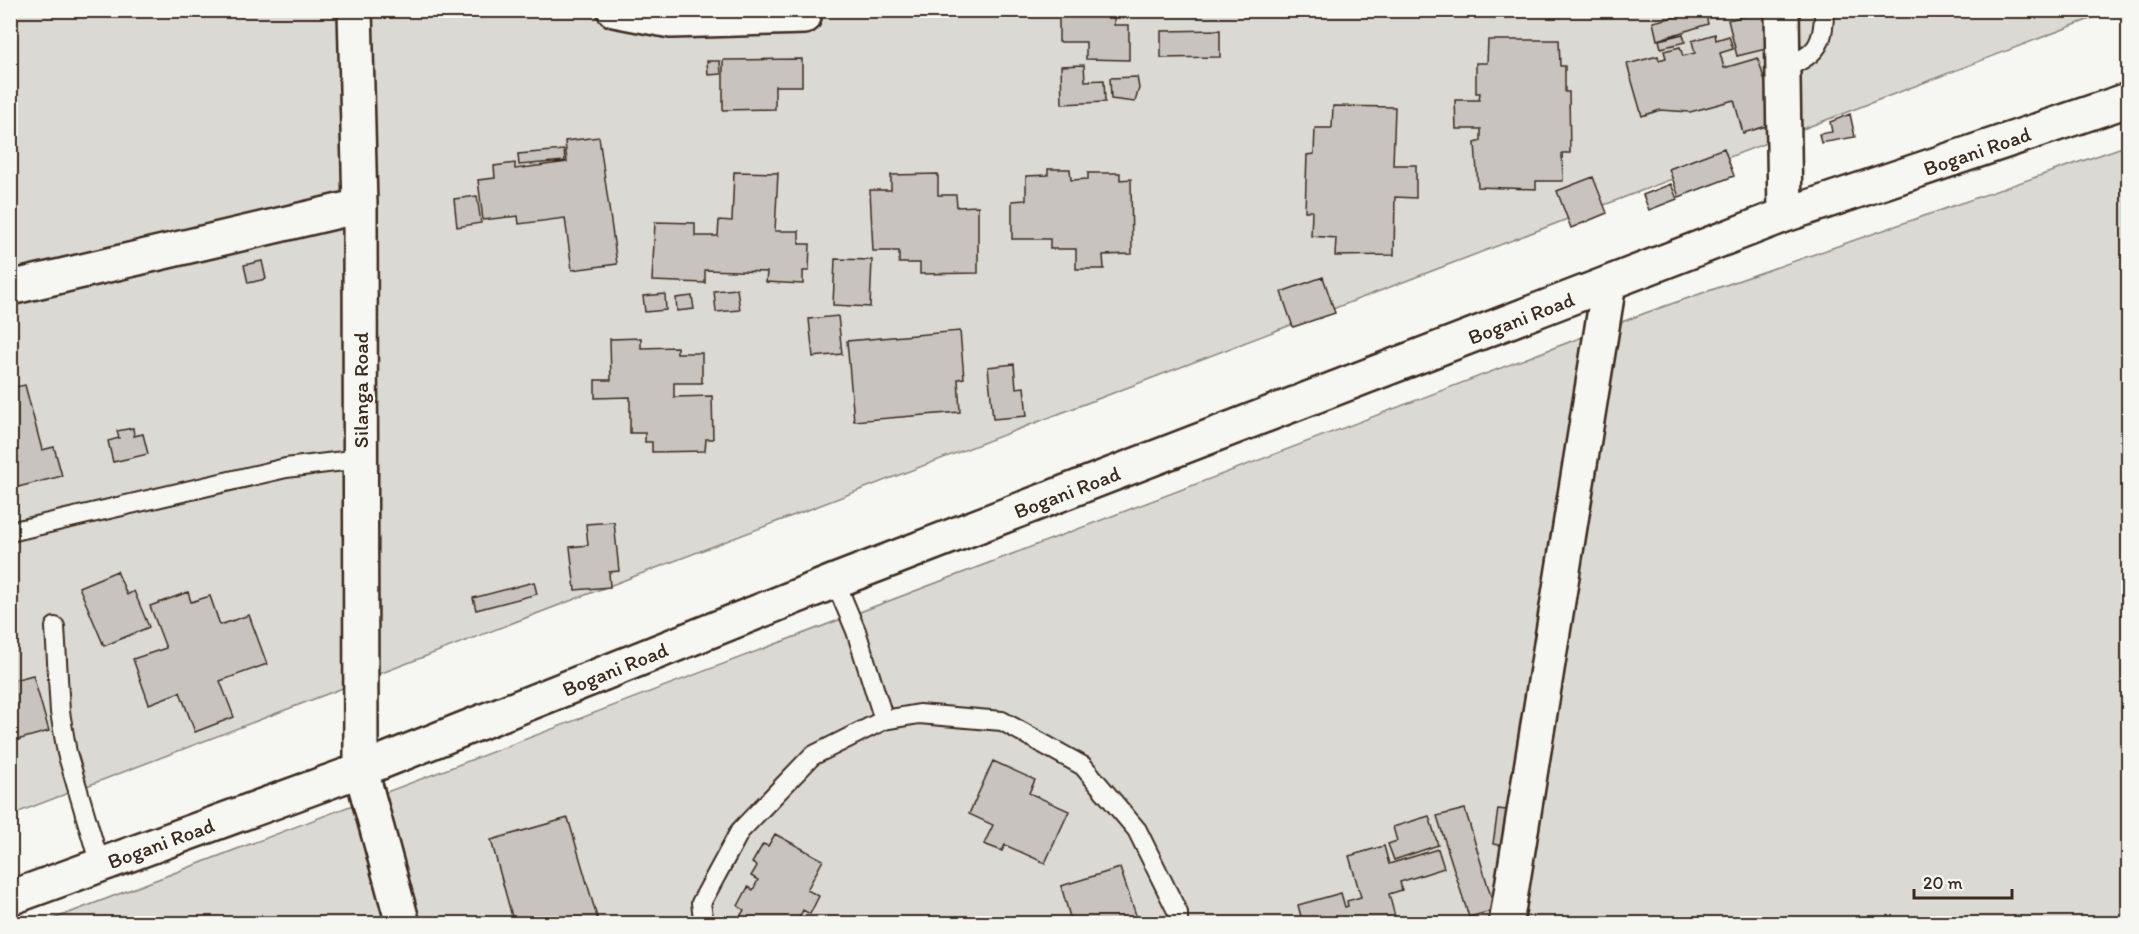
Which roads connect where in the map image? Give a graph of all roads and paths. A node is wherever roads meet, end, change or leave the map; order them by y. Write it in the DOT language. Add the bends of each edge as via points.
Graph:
graph roads {
  1 [pos="355,10"];
  2 [pos="614,10"];
  3 [pos="1782,10"];
  4 [pos="1824,10"];
  5 [pos="804,17"];
  6 [pos="1783,69"];
  7 [pos="2128,100"];
  8 [pos="360,206"];
  9 [pos="1785,215"];
  10 [pos="1609,284"];
  11 [pos="10,288"];
  12 [pos="360,459"];
  13 [pos="10,532"];
  14 [pos="835,581"];
  15 [pos="55,627"];
  16 [pos="884,720"];
  17 [pos="361,770"];
  18 [pos="100,865"];
  19 [pos="10,898"];
  20 [pos="402,924"];
  21 [pos="704,924"];
  22 [pos="1178,924"];
  23 [pos="1506,924"];
  1 -- 8 [label="street, Silanga Road"];
  2 -- 5 [label="street" via="671,21"];
  3 -- 6 [label="street"];
  4 -- 6 [label="lane" via="1824,33 1810,56"];
  6 -- 9 [label="street"];
  7 -- 9 [label="street, Bogani Road"];
  8 -- 11 [label="street"];
  8 -- 12 [label="street, Silanga Road"];
  9 -- 10 [label="street, Bogani Road"];
  10 -- 14 [label="street, Bogani Road"];
  10 -- 23 [label="street"];
  12 -- 13 [label="lane" via="286,468"];
  12 -- 17 [label="street, Silanga Road"];
  14 -- 16 [label="lane" via="856,631"];
  14 -- 17 [label="street, Bogani Road"];
  15 -- 18 [label="lane" via="60,712 67,753"];
  16 -- 21 [label="lane" via="812,756 740,831 702,903"];
  16 -- 22 [label="lane" via="919,714 1002,721 1083,766 1137,831 1178,913"];
  17 -- 18 [label="street, Bogani Road"];
  17 -- 20 [label="street, Silanga Road"];
  18 -- 19 [label="street, Bogani Road"];
}
